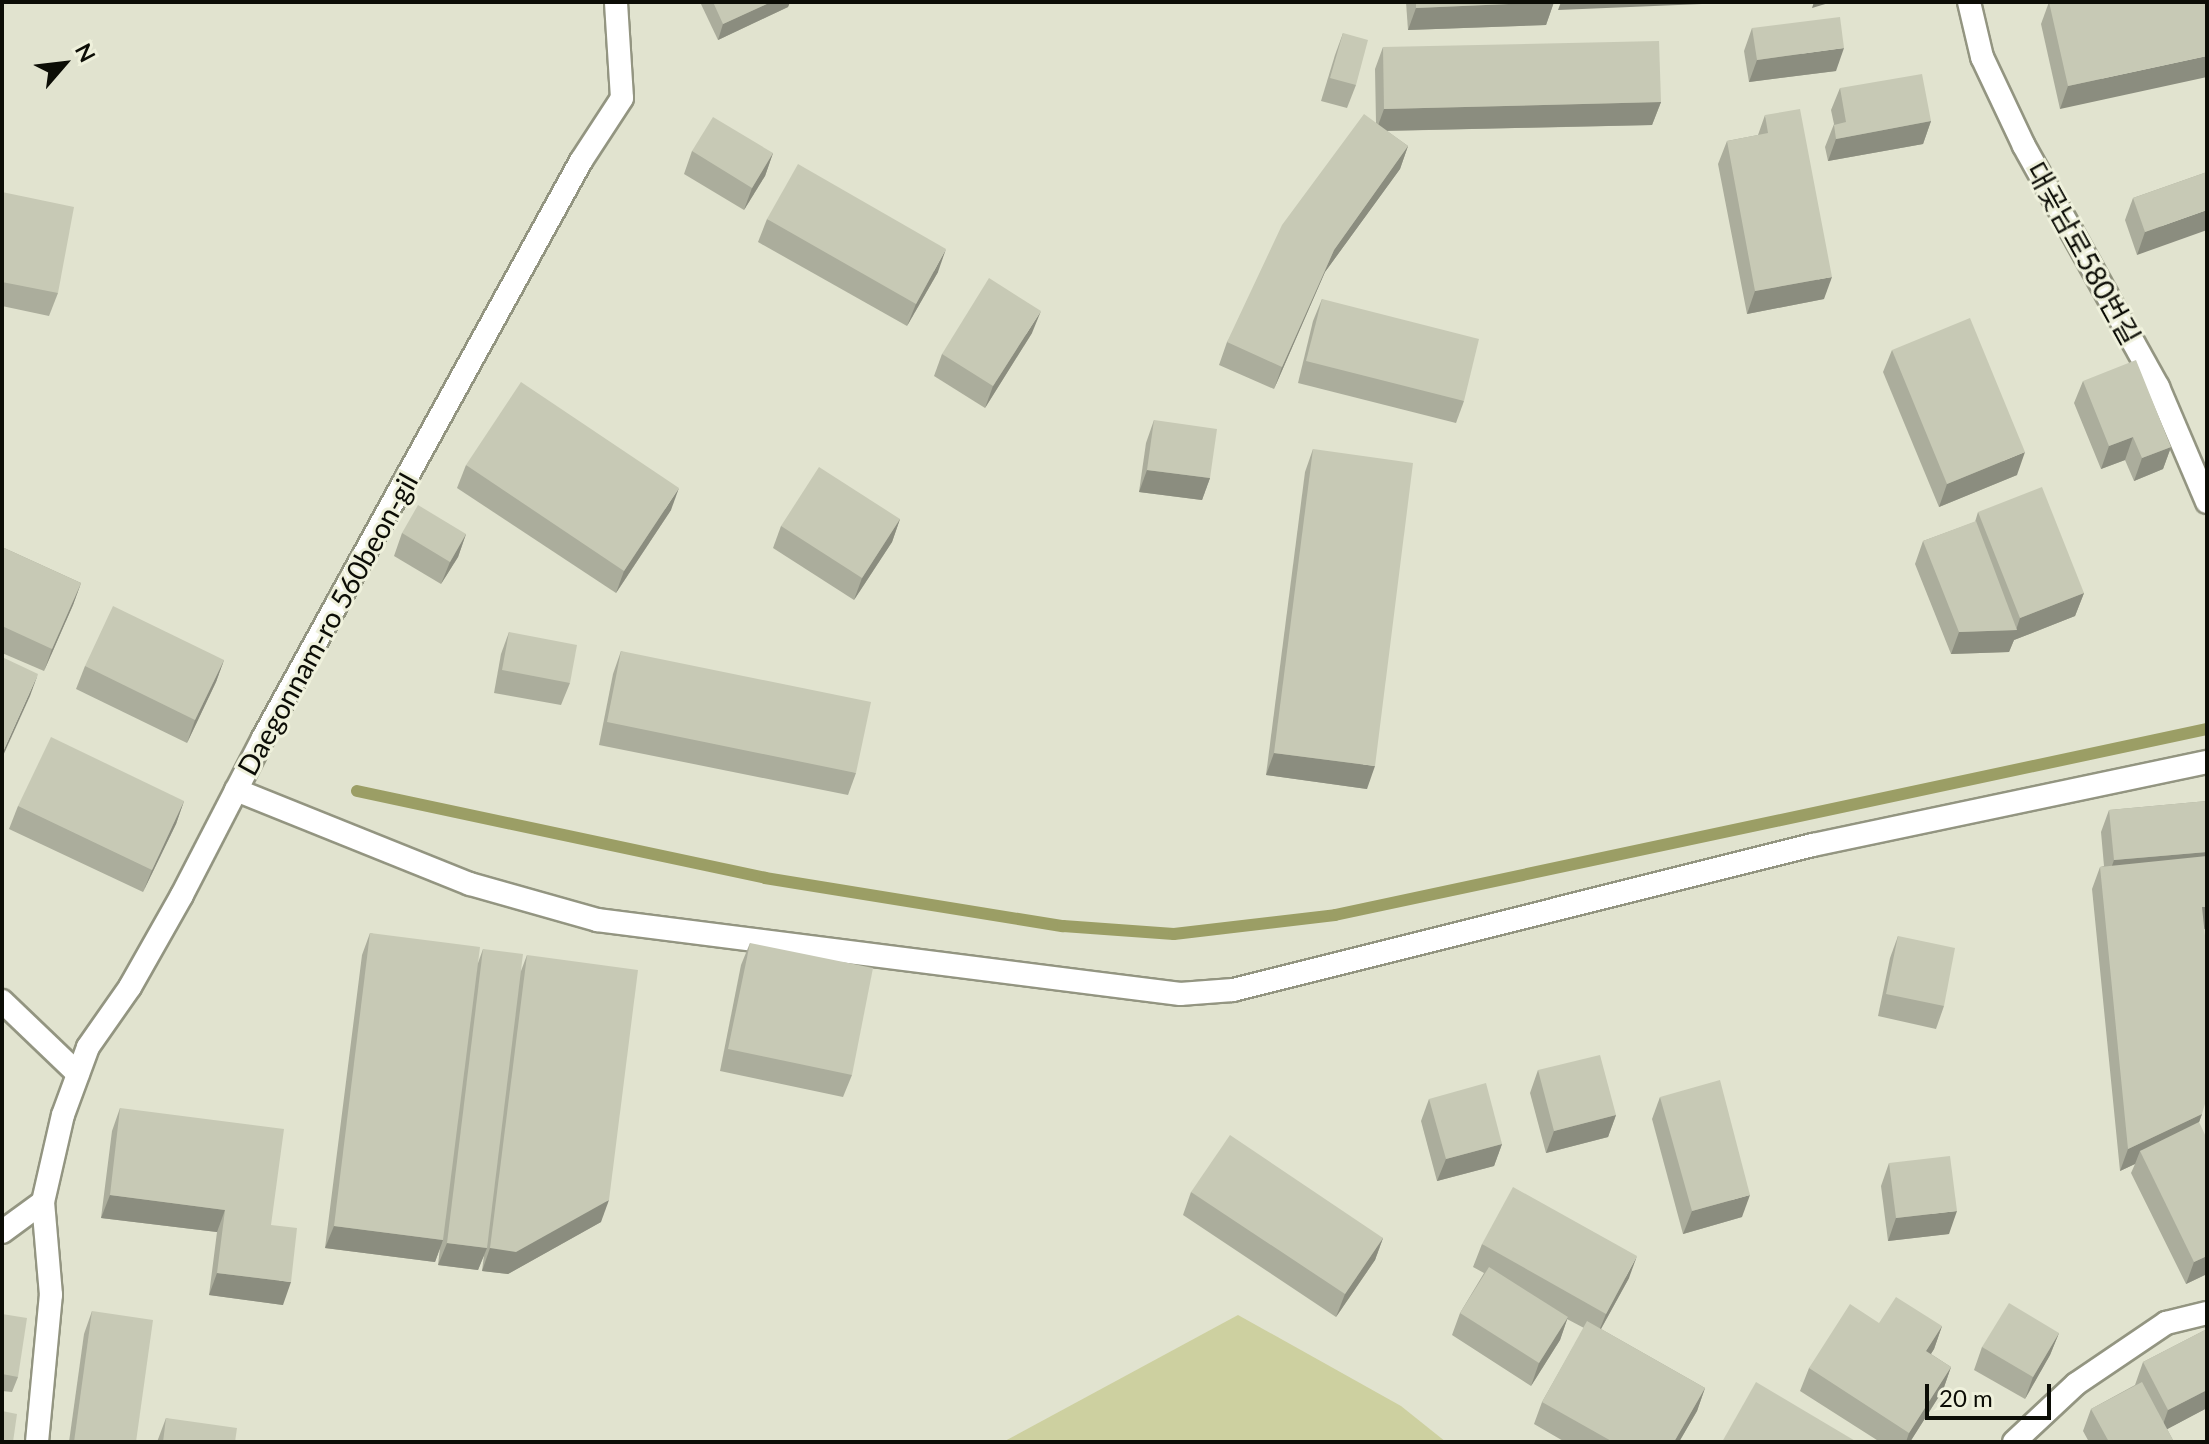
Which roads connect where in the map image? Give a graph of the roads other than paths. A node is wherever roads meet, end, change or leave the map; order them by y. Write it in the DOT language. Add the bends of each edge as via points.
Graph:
graph roads {
  1 [pos="616,2"];
  2 [pos="1969,2"];
  3 [pos="2207,502"];
  4 [pos="2207,762"];
  5 [pos="236,790"];
  6 [pos="2,1001"];
  7 [pos="78,1074"];
  8 [pos="43,1202"];
  9 [pos="2,1232"];
  10 [pos="2207,1313"];
  11 [pos="37,1442"];
  12 [pos="2014,1442"];
  1 -- 5 [label="lane, Daegonnam-ro 560beon-gil" via="622,98 581,161"];
  2 -- 3 [label="lane, 대곶남로580번길" via="1982,57 2024,146 2158,387"];
  4 -- 5 [label="lane" via="1813,845 1233,990 1180,994 597,920 470,884"];
  5 -- 7 [label="lane, Daegonnam-ro 560beon-gil" via="130,987 88,1047"];
  6 -- 7 [label="lane"];
  7 -- 8 [label="lane, Daegonnam-ro 560beon-gil"];
  8 -- 9 [label="lane"];
  8 -- 11 [label="lane" via="51,1295"];
  10 -- 12 [label="lane" via="2166,1323 2076,1384"];
}
